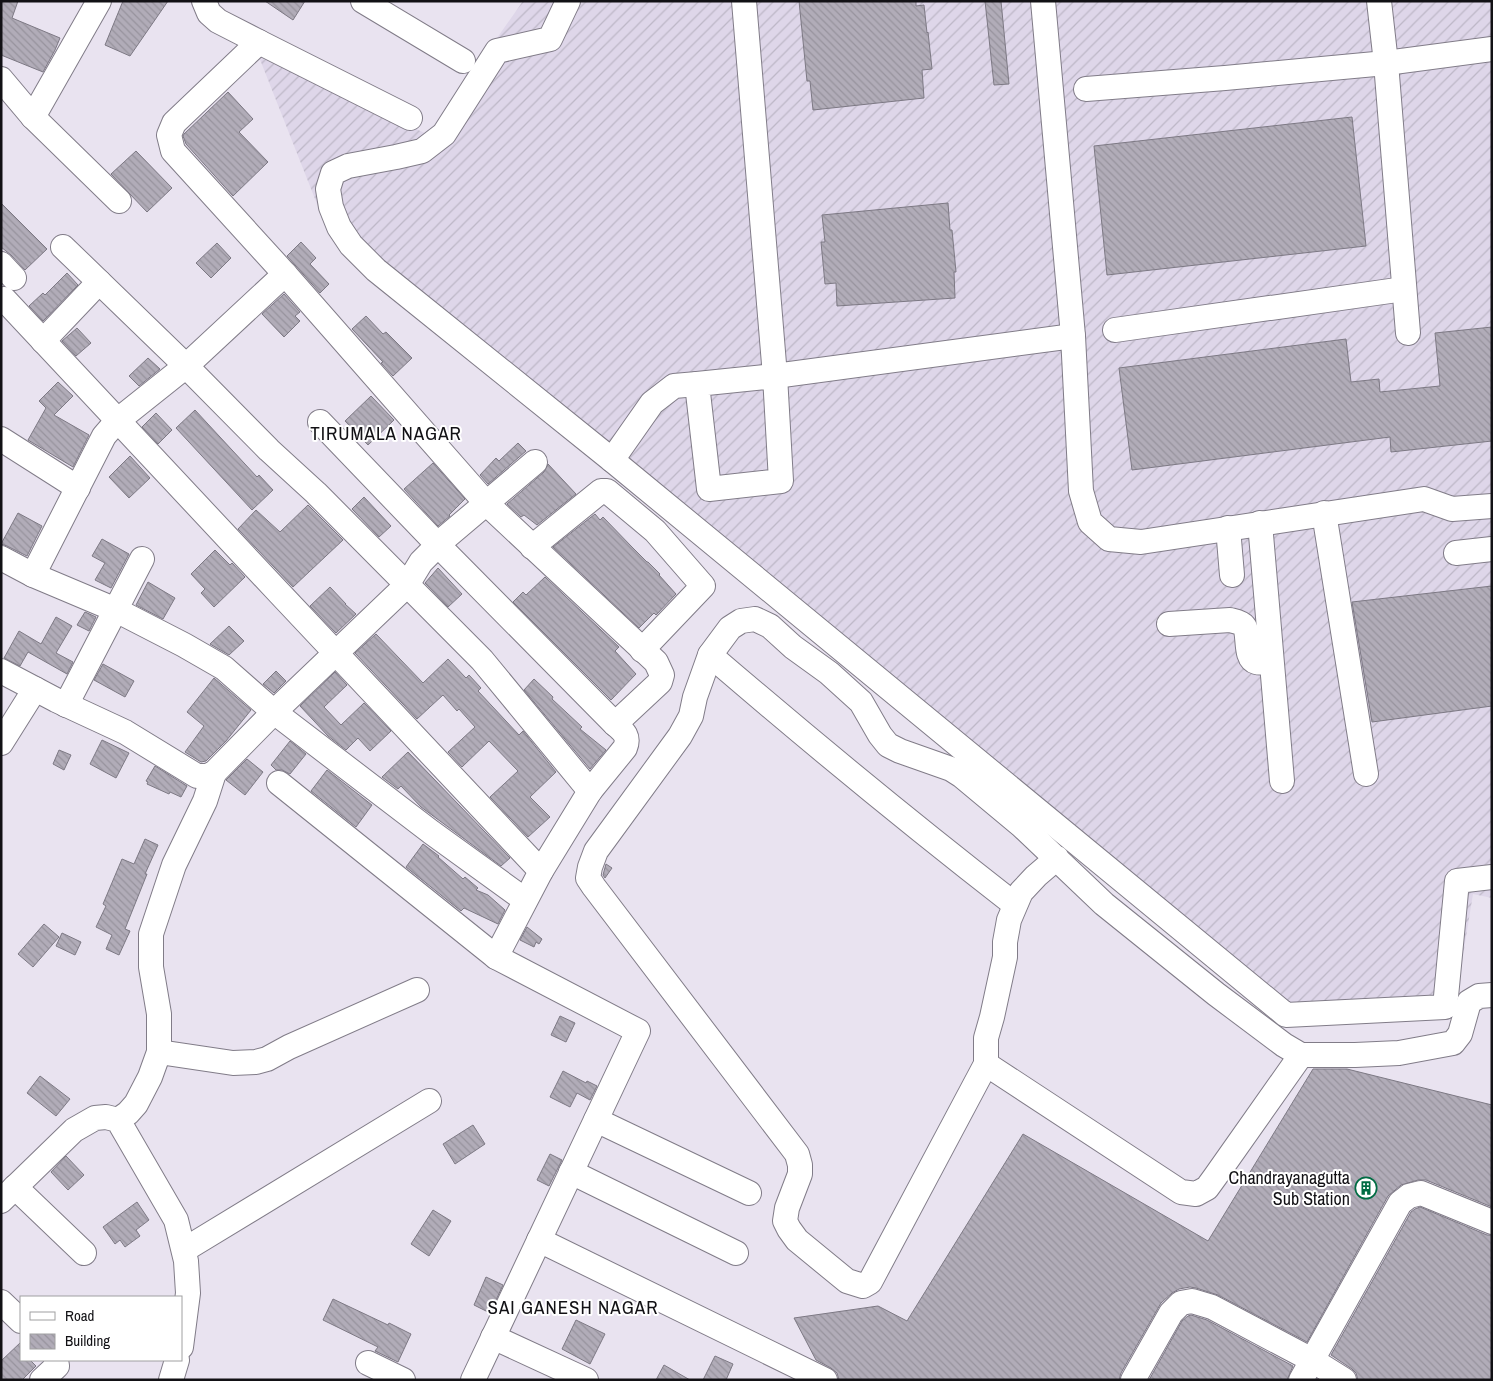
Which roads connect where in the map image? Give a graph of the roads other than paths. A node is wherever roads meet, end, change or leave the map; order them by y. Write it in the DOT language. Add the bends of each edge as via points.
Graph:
graph roads {
  1 [pos="99,1"];
  2 [pos="204,1"];
  3 [pos="363,1"];
  4 [pos="568,1"];
  5 [pos="744,1"];
  6 [pos="1043,1"];
  7 [pos="1379,1"];
  8 [pos="259,42"];
  9 [pos="1492,49"];
  10 [pos="463,61"];
  11 [pos="1386,63"];
  12 [pos="1,79"];
  13 [pos="1086,89"];
  14 [pos="33,117"];
  15 [pos="410,118"];
  16 [pos="119,201"];
  17 [pos="63,247"];
  18 [pos="285,274"];
  19 [pos="6,280"];
  20 [pos="99,282"];
  21 [pos="1404,289"];
  22 [pos="1115,330"];
  23 [pos="1408,333"];
  24 [pos="1073,336"];
  25 [pos="44,340"];
  26 [pos="186,366"];
  27 [pos="775,376"];
  28 [pos="697,384"];
  29 [pos="117,422"];
  30 [pos="320,422"];
  31 [pos="1,439"];
  32 [pos="612,460"];
  33 [pos="535,462"];
  34 [pos="78,488"];
  35 [pos="486,503"];
  36 [pos="1492,506"];
  37 [pos="1324,513"];
  38 [pos="1260,523"];
  39 [pos="1228,528"];
  40 [pos="438,546"];
  41 [pos="532,548"];
  42 [pos="1492,549"];
  43 [pos="1456,553"];
  44 [pos="1,558"];
  45 [pos="142,559"];
  46 [pos="33,575"];
  47 [pos="1232,575"];
  48 [pos="407,586"];
  49 [pos="116,610"];
  50 [pos="1169,624"];
  51 [pos="642,650"];
  52 [pos="336,652"];
  53 [pos="710,655"];
  54 [pos="1271,661"];
  55 [pos="1,671"];
  56 [pos="36,689"];
  57 [pos="66,705"];
  58 [pos="274,712"];
  59 [pos="615,724"];
  60 [pos="1,743"];
  61 [pos="214,773"];
  62 [pos="1366,774"];
  63 [pos="1282,781"];
  64 [pos="279,783"];
  65 [pos="590,791"];
  66 [pos="1057,858"];
  67 [pos="541,872"];
  68 [pos="1492,877"];
  69 [pos="525,900"];
  70 [pos="1014,904"];
  71 [pos="496,957"];
  72 [pos="417,990"];
  73 [pos="1492,995"];
  74 [pos="159,1052"];
  75 [pos="1301,1055"];
  76 [pos="986,1064"];
  77 [pos="429,1101"];
  78 [pos="118,1120"];
  79 [pos="596,1120"];
  80 [pos="571,1172"];
  81 [pos="749,1193"];
  82 [pos="8,1194"];
  83 [pos="1492,1222"];
  84 [pos="539,1240"];
  85 [pos="184,1250"];
  86 [pos="84,1253"];
  87 [pos="736,1253"];
  88 [pos="1,1302"];
  89 [pos="20,1320"];
  90 [pos="493,1337"];
  91 [pos="182,1339"];
  92 [pos="56,1361"];
  93 [pos="178,1361"];
  94 [pos="368,1363"];
  95 [pos="1307,1370"];
  96 [pos="42,1380"];
  97 [pos="171,1380"];
  98 [pos="403,1380"];
  99 [pos="473,1380"];
  100 [pos="586,1380"];
  101 [pos="825,1380"];
  102 [pos="1133,1380"];
  103 [pos="1344,1380"];
  1 -- 14 [label="street"];
  2 -- 8 [label="street" via="209,13 218,21"];
  3 -- 10 [label="street"];
  4 -- 32 [label="street" via="550,39 497,51 444,134 422,151 348,166 333,173 328,189 339,227 351,245 376,270"];
  5 -- 27 [label="street"];
  6 -- 24 [label="street"];
  7 -- 11 [label="street"];
  8 -- 15 [label="street"];
  8 -- 18 [label="street" via="174,123 169,135 173,151"];
  9 -- 11 [label="street"];
  11 -- 13 [label="street"];
  11 -- 21 [label="street"];
  12 -- 14 [label="street"];
  14 -- 16 [label="street"];
  17 -- 20 [label="street"];
  18 -- 26 [label="street"];
  18 -- 35 [label="street"];
  19 -- 25 [label="street"];
  20 -- 25 [label="street"];
  20 -- 26 [label="street"];
  21 -- 22 [label="street"];
  21 -- 23 [label="street"];
  24 -- 27 [label="street"];
  24 -- 39 [label="street" via="1081,491 1090,522 1109,539 1141,542"];
  25 -- 29 [label="street"];
  26 -- 29 [label="street"];
  26 -- 48 [label="street"];
  27 -- 28 [label="street"];
  27 -- 28 [label="street" via="781,481 709,489"];
  28 -- 32 [label="street" via="674,386 652,403"];
  29 -- 34 [label="street" via="104,436"];
  29 -- 52 [label="street"];
  30 -- 40 [label="street"];
  31 -- 34 [label="street"];
  32 -- 68 [label="street" via="1286,1015 1445,1007 1457,881"];
  33 -- 35 [label="street"];
  34 -- 46 [label="street"];
  35 -- 40 [label="street"];
  35 -- 41 [label="street"];
  36 -- 37 [label="street" via="1452,509 1424,499"];
  37 -- 38 [label="street"];
  37 -- 62 [label="street"];
  38 -- 39 [label="street"];
  38 -- 54 [label="street"];
  39 -- 47 [label="street"];
  40 -- 48 [label="street" via="421,562"];
  40 -- 59 [label="street"];
  41 -- 51 [label="street"];
  41 -- 51 [label="street" via="601,491 607,491 655,531 703,586"];
  42 -- 43 [label="street"];
  44 -- 46 [label="street"];
  45 -- 49 [label="street"];
  46 -- 49 [label="street"];
  48 -- 52 [label="street"];
  48 -- 65 [label="street" via="482,660"];
  49 -- 57 [label="street"];
  49 -- 58 [label="street" via="224,668"];
  50 -- 54 [label="street" via="1237,622 1246,630 1252,660"];
  51 -- 59 [label="street" via="659,667 660,682"];
  52 -- 58 [label="street"];
  52 -- 67 [label="street"];
  53 -- 66 [label="street" via="730,628 741,621 755,619 770,626 861,702 888,745 951,768"];
  53 -- 70 [label="street" via="814,744"];
  53 -- 76 [label="street" via="691,716 680,736 596,851 588,878 797,1154 800,1174 785,1221 797,1240 847,1281 863,1286 870,1282"];
  54 -- 63 [label="street"];
  55 -- 56 [label="street"];
  56 -- 57 [label="street"];
  56 -- 60 [label="street"];
  57 -- 61 [label="street" via="125,732 197,776"];
  58 -- 61 [label="street"];
  58 -- 69 [label="street"];
  59 -- 65 [label="street" via="626,733 625,748"];
  61 -- 74 [label="street" via="205,801 174,865 151,934 151,967 159,1014"];
  64 -- 71 [label="street"];
  65 -- 67 [label="street"];
  66 -- 70 [label="street" via="1021,892"];
  66 -- 75 [label="street" via="1104,904 1216,994"];
  67 -- 69 [label="street"];
  69 -- 71 [label="street"];
  70 -- 76 [label="street" via="986,1038"];
  71 -- 79 [label="street" via="638,1031"];
  72 -- 74 [label="street" via="256,1062 233,1063"];
  73 -- 75 [label="street" via="1479,996 1470,1002 1460,1034 1453,1043 1399,1053"];
  74 -- 78 [label="street" via="136,1104"];
  75 -- 76 [label="street" via="1207,1188 1196,1194 1181,1192"];
  77 -- 85 [label="street"];
  78 -- 82 [label="street" via="95,1118 74,1130"];
  78 -- 85 [label="street" via="176,1220"];
  79 -- 80 [label="street"];
  79 -- 81 [label="street"];
  80 -- 84 [label="street"];
  80 -- 87 [label="street"];
  82 -- 86 [label="street"];
  83 -- 95 [label="street" via="1421,1193 1409,1196 1400,1204"];
  84 -- 90 [label="street"];
  84 -- 101 [label="street"];
  85 -- 91 [label="street" via="188,1294"];
  88 -- 89 [label="street"];
  90 -- 99 [label="street"];
  90 -- 100 [label="street"];
  92 -- 96 [label="street" via="57,1366"];
  93 -- 97 [label="street"];
  94 -- 98 [label="street"];
  95 -- 102 [label="street" via="1212,1307 1192,1301 1181,1303 1171,1313"];
  95 -- 103 [label="street"];
}
